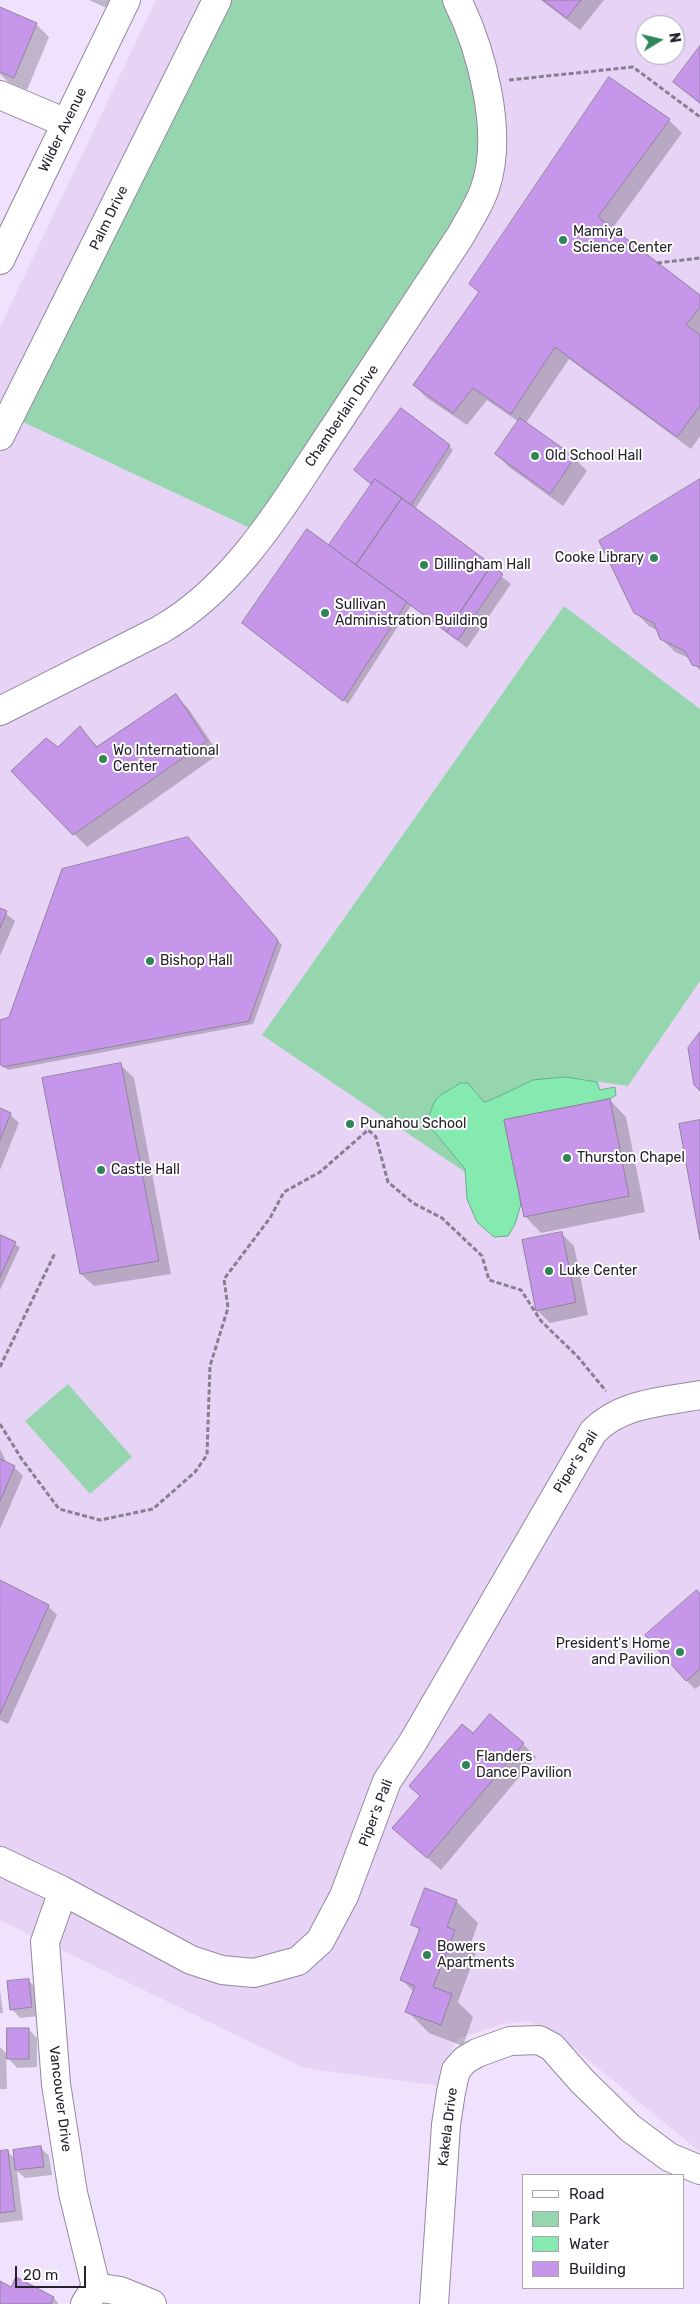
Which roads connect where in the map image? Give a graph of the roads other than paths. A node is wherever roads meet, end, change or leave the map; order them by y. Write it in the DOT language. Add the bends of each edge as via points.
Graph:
graph roads {
  1 [pos="126,0"];
  2 [pos="217,0"];
  3 [pos="457,0"];
  4 [pos="0,95"];
  5 [pos="66,123"];
  6 [pos="0,260"];
  7 [pos="0,436"];
  8 [pos="4,703"];
  9 [pos="700,1395"];
  10 [pos="0,1861"];
  11 [pos="63,1891"];
  12 [pos="700,2170"];
  13 [pos="90,2296"];
  14 [pos="152,2304"];
  15 [pos="434,2304"];
  1 -- 5 [label="street, Wilder Avenue"];
  2 -- 7 [label="street, Palm Drive"];
  3 -- 8 [label="street, Chamberlain Drive" via="470,29 486,82 491,118 491,155 485,189 461,235 264,534 209,595 179,619"];
  4 -- 5 [label="street"];
  5 -- 6 [label="street, Wilder Avenue"];
  9 -- 11 [label="street, Piper's Pali" via="621,1411 601,1423 586,1441 413,1742 387,1781 344,1896 320,1941 298,1961 254,1973 222,1970 191,1960"];
  10 -- 11 [label="street, Piper's Pali"];
  11 -- 13 [label="street, Vancouver Drive" via="46,1942 56,2084"];
  12 -- 15 [label="street, Kakela Drive" via="669,2157 630,2128 552,2047 539,2040 510,2041 477,2053 456,2070 451,2092"];
  13 -- 14 [label="street" via="120,2291"];
}
